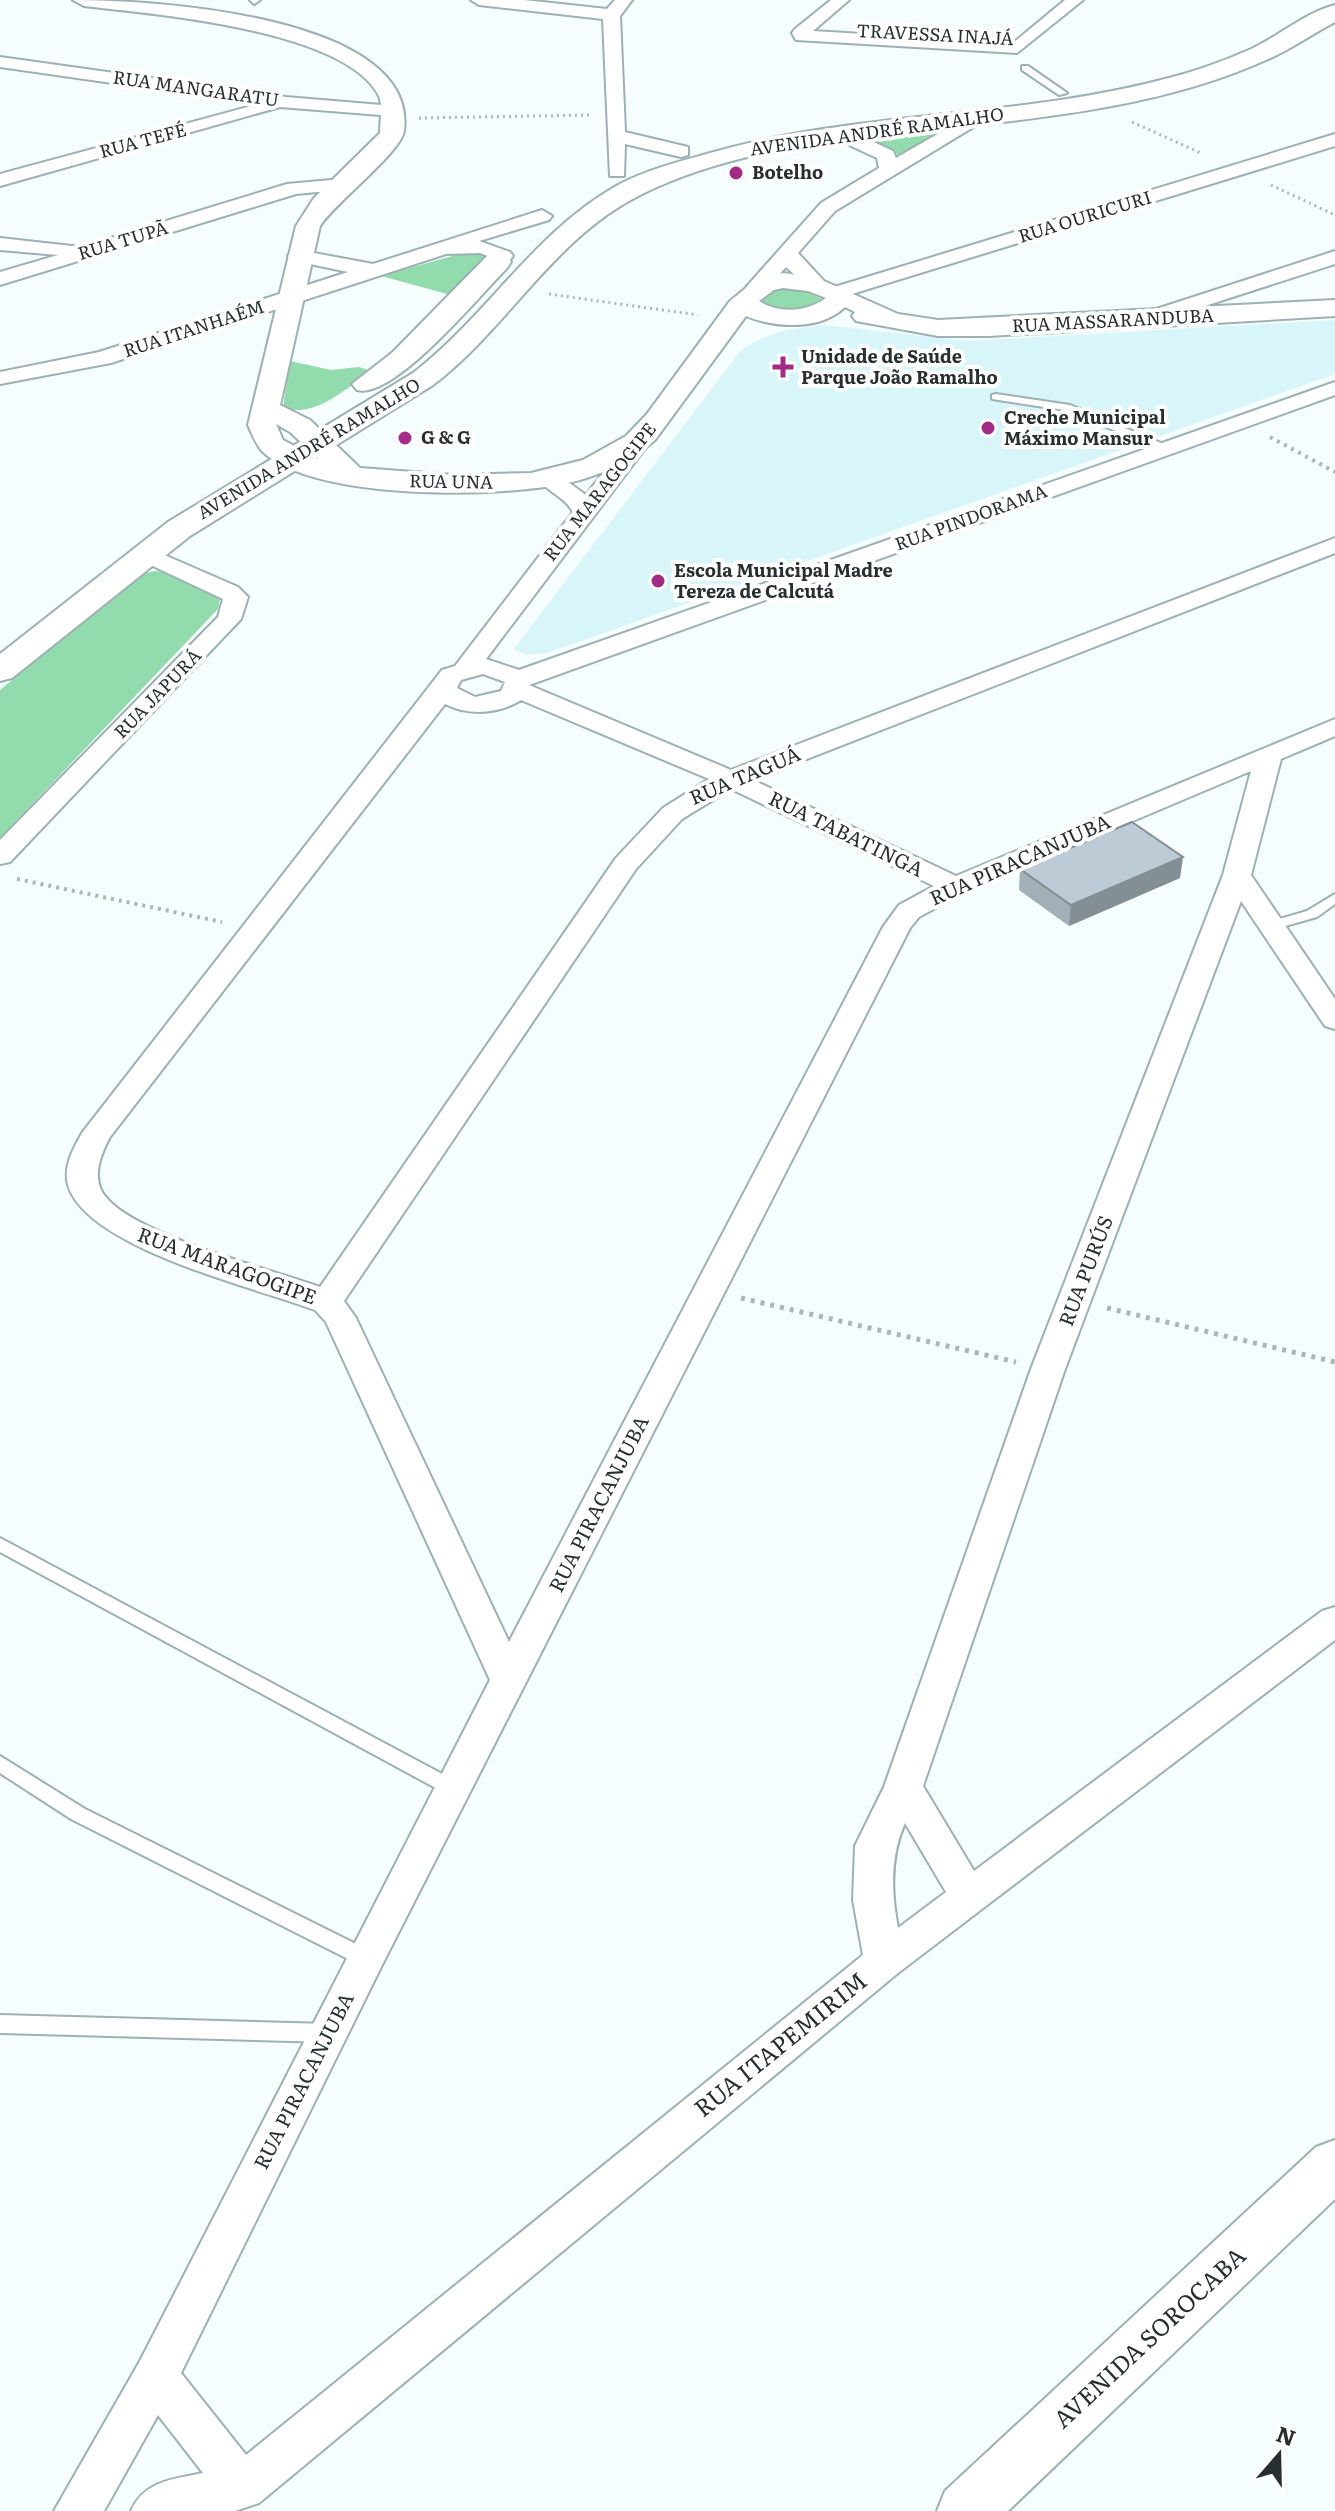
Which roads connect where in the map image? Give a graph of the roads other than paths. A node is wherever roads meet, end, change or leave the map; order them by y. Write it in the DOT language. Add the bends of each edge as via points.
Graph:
graph roads {
  1 [pos="84,0"];
  2 [pos="479,0"];
  3 [pos="624,0"];
  4 [pos="841,0"];
  5 [pos="1075,0"];
  6 [pos="1313,0"];
  7 [pos="1335,12"];
  8 [pos="611,15"];
  9 [pos="0,62"];
  10 [pos="1025,68"];
  11 [pos="1062,93"];
  12 [pos="286,102"];
  13 [pos="395,115"];
  14 [pos="974,119"];
  15 [pos="843,135"];
  16 [pos="617,136"];
  17 [pos="1335,140"];
  18 [pos="686,158"];
  19 [pos="889,170"];
  20 [pos="617,172"];
  21 [pos="651,179"];
  22 [pos="0,180"];
  23 [pos="342,185"];
  24 [pos="562,202"];
  25 [pos="246,204"];
  26 [pos="314,214"];
  27 [pos="0,244"];
  28 [pos="444,248"];
  29 [pos="89,252"];
  30 [pos="787,252"];
  31 [pos="298,256"];
  32 [pos="503,256"];
  33 [pos="1335,257"];
  34 [pos="385,267"];
  35 [pos="0,279"];
  36 [pos="1258,281"];
  37 [pos="828,297"];
  38 [pos="289,299"];
  39 [pos="1335,308"];
  40 [pos="1286,311"];
  41 [pos="737,313"];
  42 [pos="779,317"];
  43 [pos="1145,319"];
  44 [pos="378,377"];
  45 [pos="0,378"];
  46 [pos="410,388"];
  47 [pos="1335,388"];
  48 [pos="996,397"];
  49 [pos="307,431"];
  50 [pos="645,434"];
  51 [pos="1167,448"];
  52 [pos="549,479"];
  53 [pos="585,512"];
  54 [pos="1335,545"];
  55 [pos="146,554"];
  56 [pos="0,633"];
  57 [pos="483,643"];
  58 [pos="466,668"];
  59 [pos="0,671"];
  60 [pos="510,679"];
  61 [pos="444,688"];
  62 [pos="490,704"];
  63 [pos="1335,727"];
  64 [pos="400,746"];
  65 [pos="1269,754"];
  66 [pos="731,779"];
  67 [pos="0,856"];
  68 [pos="1237,875"];
  69 [pos="955,886"];
  70 [pos="1335,898"];
  71 [pos="1271,926"];
  72 [pos="1335,1020"];
  73 [pos="327,1302"];
  74 [pos="0,1544"];
  75 [pos="1335,1621"];
  76 [pos="508,1679"];
  77 [pos="0,1763"];
  78 [pos="903,1787"];
  79 [pos="452,1788"];
  80 [pos="967,1895"];
  81 [pos="365,1958"];
  82 [pos="884,1961"];
  83 [pos="0,2024"];
  84 [pos="328,2033"];
  85 [pos="1335,2164"];
  86 [pos="156,2376"];
  87 [pos="237,2499"];
  88 [pos="78,2511"];
  89 [pos="155,2511"];
  90 [pos="966,2511"];
  1 -- 13 [label="street" via="259,25 315,40 377,76"];
  2 -- 8 [label="street"];
  3 -- 8 [label="street"];
  4 -- 5 [label="street, TRAVESSA INAJÁ" via="807,32 1011,48 1021,47"];
  6 -- 11 [label="main road, AVENIDA ANDRÉ RAMALHO" via="1224,50"];
  7 -- 14 [label="main road, AVENIDA ANDRÉ RAMALHO" via="1280,44 1201,74 1119,95"];
  8 -- 16 [label="street"];
  9 -- 12 [label="street, RUA MANGARATU"];
  10 -- 11 [label="lane"];
  11 -- 18 [label="main road, AVENIDA ANDRÉ RAMALHO" via="766,133"];
  12 -- 13 [label="street, RUA MANGARATU"];
  12 -- 22 [label="street, RUA TEFÉ"];
  13 -- 23 [label="street" via="385,144"];
  14 -- 15 [label="main road, AVENIDA ANDRÉ RAMALHO"];
  14 -- 19 [label="street, RUA MARAGOGIPE"];
  15 -- 18 [label="main road, AVENIDA ANDRÉ RAMALHO"];
  15 -- 19 [label="street" via="881,151"];
  16 -- 18 [label="street"];
  16 -- 20 [label="street"];
  17 -- 37 [label="street, RUA OURICURI"];
  18 -- 20 [label="main road, AVENIDA ANDRÉ RAMALHO"];
  18 -- 21 [label="main road, AVENIDA ANDRÉ RAMALHO"];
  19 -- 30 [label="street, RUA MARAGOGIPE" via="828,207"];
  20 -- 21 [label="main road"];
  20 -- 24 [label="main road, AVENIDA ANDRÉ RAMALHO"];
  21 -- 46 [label="main road, AVENIDA ANDRÉ RAMALHO" via="577,221 452,354"];
  23 -- 25 [label="street, RUA TUPÃ" via="305,185"];
  23 -- 26 [label="street"];
  24 -- 28 [label="street, RUA ITANHAÉM"];
  24 -- 32 [label="main road, AVENIDA ANDRÉ RAMALHO"];
  25 -- 26 [label="street, RUA TUPÃ"];
  25 -- 29 [label="street, RUA TUPÃ"];
  26 -- 31 [label="street"];
  27 -- 29 [label="street"];
  28 -- 32 [label="street, RUA ITANHAÉM" via="483,247"];
  28 -- 34 [label="street, RUA ITANHAÉM"];
  29 -- 35 [label="street, RUA TUPÃ"];
  30 -- 37 [label="street"];
  30 -- 41 [label="street, RUA MARAGOGIPE"];
  31 -- 34 [label="street, RUA ITANHAÉM" via="335,266"];
  31 -- 38 [label="street"];
  32 -- 44 [label="main road, AVENIDA ANDRÉ RAMALHO" via="418,344"];
  33 -- 36 [label="street"];
  34 -- 38 [label="street, RUA ITANHAÉM"];
  36 -- 40 [label="street" via="1258,292 1266,301"];
  36 -- 43 [label="street"];
  37 -- 41 [label="street" via="787,281"];
  37 -- 42 [label="street, RUA MARAGOGIPE"];
  37 -- 43 [label="street, RUA MASSARANDUBA" via="891,320 964,329"];
  38 -- 45 [label="street, RUA ITANHAÉM" via="103,358"];
  38 -- 49 [label="street" via="262,425"];
  39 -- 40 [label="street, RUA MASSARANDUBA"];
  40 -- 43 [label="street, RUA MASSARANDUBA"];
  41 -- 42 [label="street"];
  41 -- 42 [label="street, RUA MARAGOGIPE" via="742,328"];
  41 -- 50 [label="street, RUA MARAGOGIPE"];
  44 -- 46 [label="main road"];
  44 -- 49 [label="main road, AVENIDA ANDRÉ RAMALHO"];
  46 -- 49 [label="main road, AVENIDA ANDRÉ RAMALHO"];
  47 -- 51 [label="street, RUA PINDORAMA"];
  48 -- 51 [label="lane" via="1066,407"];
  49 -- 52 [label="street, RUA UNA" via="353,475 455,485"];
  49 -- 55 [label="main road, AVENIDA ANDRÉ RAMALHO"];
  49 -- 56 [label="main road, AVENIDA ANDRÉ RAMALHO" via="148,519"];
  50 -- 52 [label="street, RUA UNA" via="606,461"];
  50 -- 53 [label="street, RUA MARAGOGIPE"];
  51 -- 60 [label="street, RUA PINDORAMA"];
  52 -- 53 [label="street" via="574,494"];
  53 -- 57 [label="street, RUA MARAGOGIPE"];
  54 -- 66 [label="street, RUA TAGUÁ"];
  55 -- 59 [label="main road, AVENIDA ANDRÉ RAMALHO"];
  55 -- 67 [label="street, RUA JAPURÁ" via="230,592 236,597 229,619"];
  57 -- 58 [label="street, RUA MARAGOGIPE"];
  57 -- 60 [label="street"];
  58 -- 60 [label="street"];
  58 -- 61 [label="street, RUA MARAGOGIPE" via="451,675"];
  60 -- 62 [label="street, RUA MARAGOGIPE" via="511,696"];
  60 -- 66 [label="street, RUA TABATINGA"];
  61 -- 62 [label="street" via="454,700"];
  61 -- 64 [label="street, RUA MARAGOGIPE"];
  62 -- 64 [label="street, RUA MARAGOGIPE"];
  63 -- 65 [label="street, RUA PIRACANJUBA"];
  64 -- 73 [label="street, RUA MARAGOGIPE" via="97,1133 83,1160 88,1197 135,1234"];
  65 -- 68 [label="street, RUA PURÚS"];
  65 -- 69 [label="street, RUA PIRACANJUBA"];
  66 -- 69 [label="street, RUA TABATINGA"];
  66 -- 73 [label="street, RUA TAGUÁ" via="682,803 653,829"];
  68 -- 71 [label="street"];
  68 -- 78 [label="street, RUA PURÚS" via="1048,1369"];
  69 -- 76 [label="street, RUA PIRACANJUBA" via="909,911 897,927"];
  70 -- 71 [label="lane" via="1312,914"];
  71 -- 72 [label="street"];
  73 -- 76 [label="street, RUA MARAGOGIPE" via="340,1318"];
  74 -- 79 [label="lane"];
  75 -- 80 [label="street, RUA ITAPEMIRIM"];
  76 -- 79 [label="street, RUA PIRACANJUBA"];
  77 -- 81 [label="lane" via="78,1814"];
  78 -- 80 [label="street"];
  78 -- 82 [label="street, RUA PURÚS" via="875,1846 873,1900"];
  79 -- 81 [label="street, RUA PIRACANJUBA"];
  80 -- 82 [label="street, RUA ITAPEMIRIM"];
  81 -- 84 [label="street, RUA PIRACANJUBA"];
  82 -- 87 [label="street, RUA ITAPEMIRIM"];
  83 -- 84 [label="lane"];
  84 -- 86 [label="street, RUA PIRACANJUBA"];
  85 -- 90 [label="street, AVENIDA SOROCABA"];
  86 -- 87 [label="street"];
  86 -- 88 [label="street, RUA PIRACANJUBA"];
  87 -- 89 [label="street, RUA ITAPEMIRIM" via="167,2503"];
}
